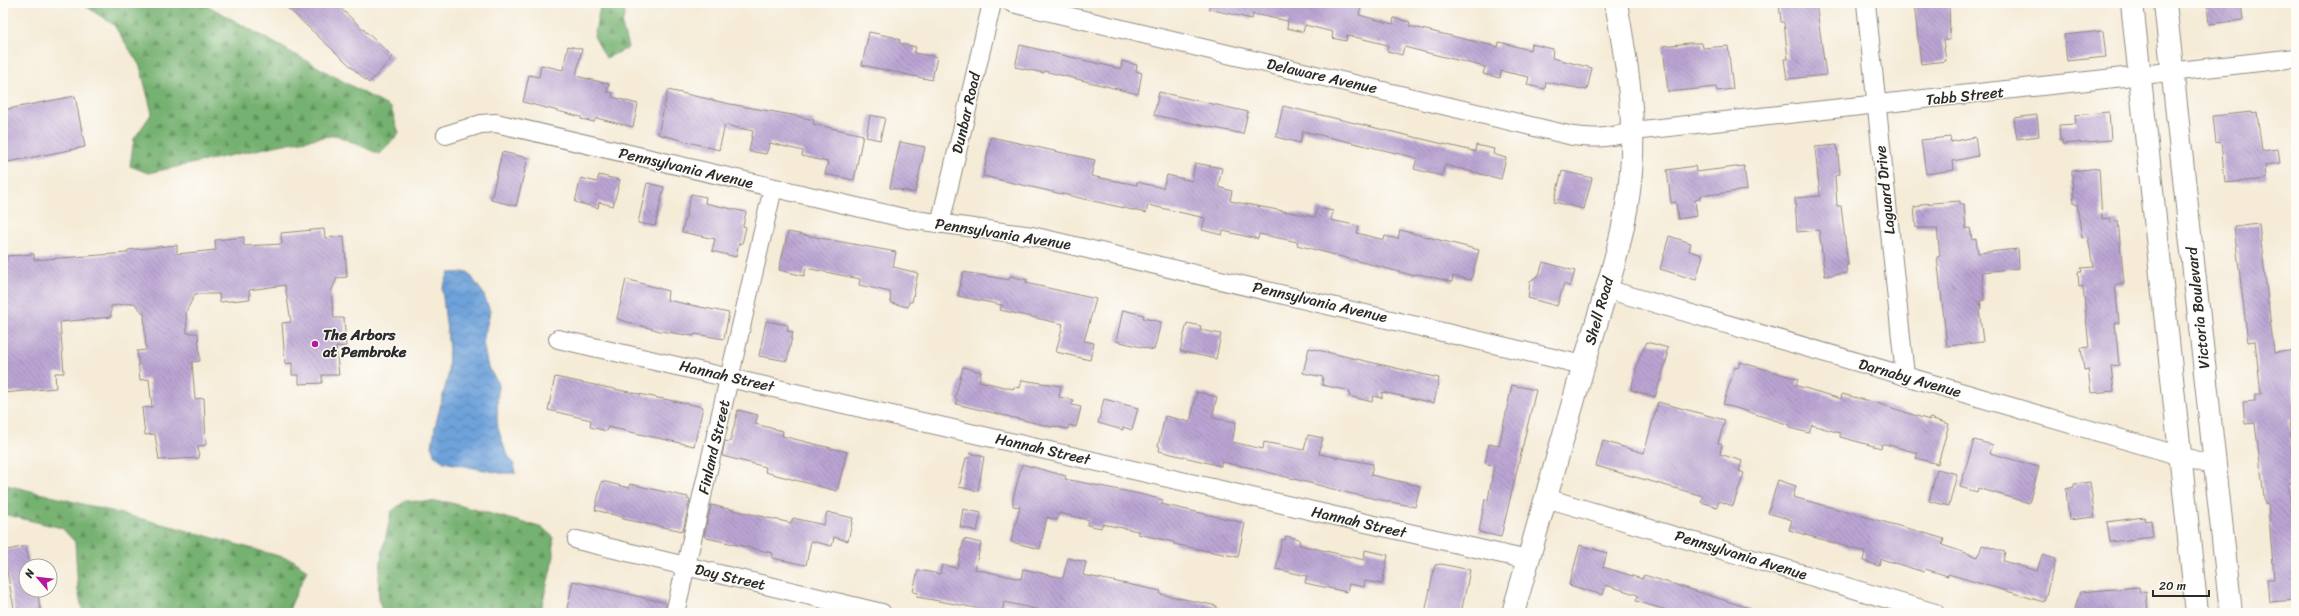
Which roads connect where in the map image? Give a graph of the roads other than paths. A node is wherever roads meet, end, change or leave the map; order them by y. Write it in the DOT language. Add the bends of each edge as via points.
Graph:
graph roads {
  1 [pos="992,3"];
  2 [pos="1012,3"];
  3 [pos="1616,3"];
  4 [pos="1866,3"];
  5 [pos="2132,3"];
  6 [pos="2165,3"];
  7 [pos="2296,58"];
  8 [pos="2173,72"];
  9 [pos="2140,76"];
  10 [pos="1875,106"];
  11 [pos="1633,131"];
  12 [pos="446,135"];
  13 [pos="773,188"];
  14 [pos="940,224"];
  15 [pos="1606,289"];
  16 [pos="558,339"];
  17 [pos="1584,365"];
  18 [pos="730,376"];
  19 [pos="1906,376"];
  20 [pos="2180,457"];
  21 [pos="2215,466"];
  22 [pos="1546,498"];
  23 [pos="577,540"];
  24 [pos="1528,560"];
  25 [pos="686,567"];
  26 [pos="675,613"];
  27 [pos="882,613"];
  28 [pos="1513,613"];
  29 [pos="1935,613"];
  30 [pos="2197,613"];
  31 [pos="2231,613"];
  1 -- 14 [label="street, Dunbar Road"];
  2 -- 11 [label="street, Delaware Avenue" via="1573,136 1612,138"];
  3 -- 11 [label="main road, Shell Road" via="1629,83"];
  4 -- 10 [label="street, Laguard Drive"];
  5 -- 9 [label="main road"];
  6 -- 8 [label="main road, Victoria Boulevard"];
  7 -- 8 [label="street, Tabb Street"];
  8 -- 9 [label="street, Tabb Street"];
  8 -- 21 [label="main road, Victoria Boulevard"];
  9 -- 10 [label="street, Tabb Street"];
  9 -- 20 [label="main road"];
  10 -- 11 [label="street, Tabb Street"];
  10 -- 19 [label="street, Laguard Drive"];
  11 -- 15 [label="main road, Shell Road" via="1627,207"];
  12 -- 13 [label="street, Pennsylvania Avenue" via="481,124 496,123"];
  13 -- 14 [label="street, Pennsylvania Avenue"];
  13 -- 18 [label="street, Finland Street"];
  14 -- 17 [label="street, Pennsylvania Avenue" via="1032,236"];
  15 -- 17 [label="main road, Shell Road"];
  15 -- 19 [label="street, Darnaby Avenue"];
  16 -- 18 [label="street, Hannah Street"];
  17 -- 22 [label="main road, Shell Road"];
  18 -- 24 [label="street, Hannah Street"];
  18 -- 25 [label="street, Finland Street"];
  19 -- 20 [label="street, Darnaby Avenue"];
  20 -- 21 [label="street, Darnaby Avenue"];
  20 -- 30 [label="main road"];
  21 -- 31 [label="main road, Victoria Boulevard"];
  22 -- 24 [label="main road, Shell Road"];
  22 -- 29 [label="street, Pennsylvania Avenue"];
  23 -- 25 [label="street, Day Street"];
  24 -- 28 [label="main road, Shell Road"];
  25 -- 26 [label="street, Finland Street"];
  25 -- 27 [label="street, Day Street"];
}
